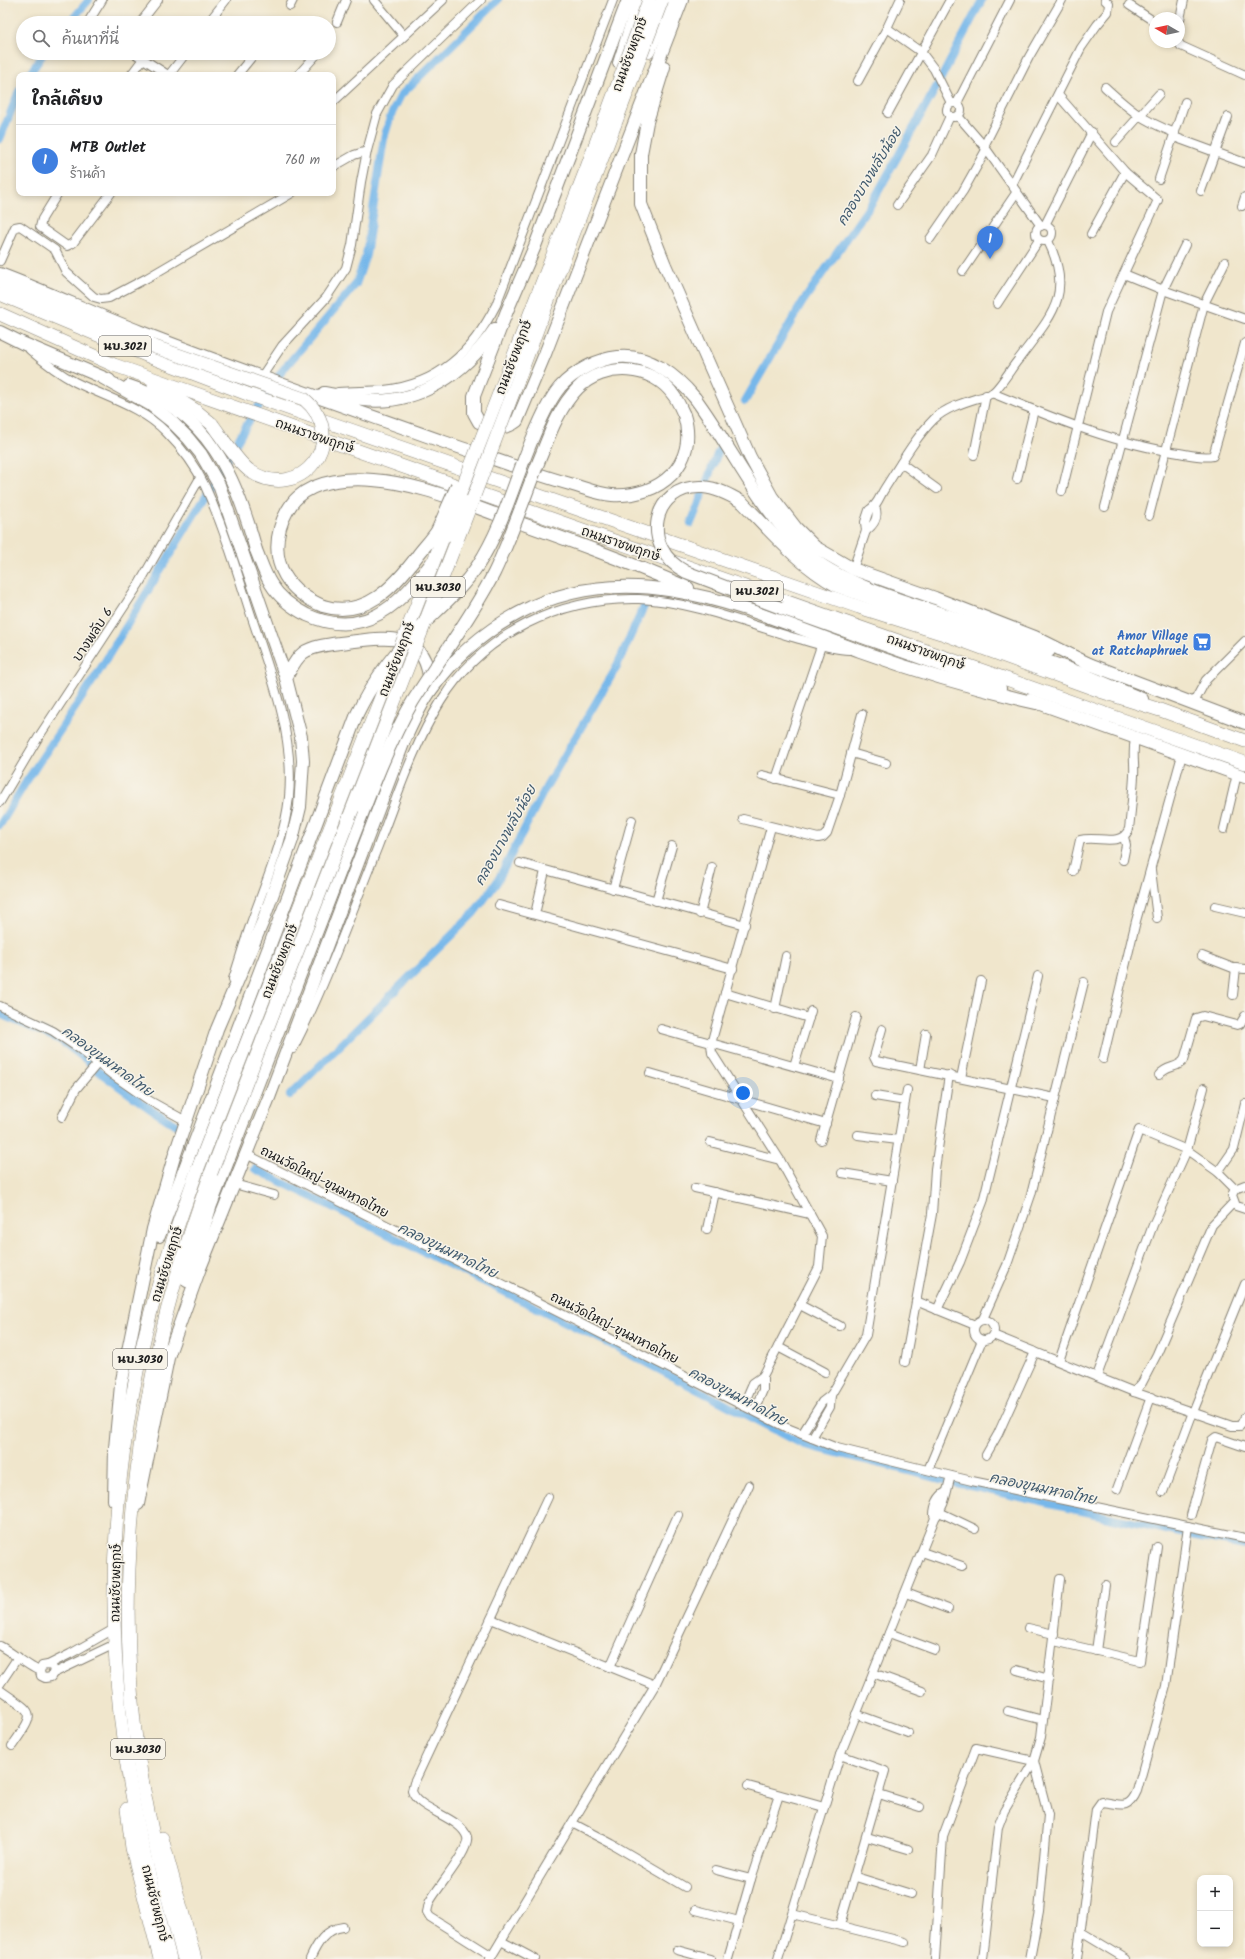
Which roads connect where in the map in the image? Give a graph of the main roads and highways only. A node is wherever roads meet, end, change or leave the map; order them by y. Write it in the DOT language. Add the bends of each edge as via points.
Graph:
graph roads {
  1 [pos="628,0"];
  2 [pos="639,0"];
  3 [pos="648,0"];
  4 [pos="662,0"];
  5 [pos="672,0"];
  6 [pos="682,0"];
  7 [pos="668,38"];
  8 [pos="605,149"];
  9 [pos="0,274"];
  10 [pos="0,281"];
  11 [pos="0,294"];
  12 [pos="507,311"];
  13 [pos="0,314"];
  14 [pos="0,332"];
  15 [pos="114,365"];
  16 [pos="103,378"];
  17 [pos="304,391"];
  18 [pos="714,599"];
  19 [pos="1091,665"];
  20 [pos="286,678"];
  21 [pos="430,691"];
  22 [pos="1036,703"];
  23 [pos="1160,710"];
  24 [pos="1245,723"];
  25 [pos="1245,741"];
  26 [pos="1245,763"];
  27 [pos="1241,776"];
  28 [pos="136,1307"];
  29 [pos="169,1354"];
  30 [pos="132,1534"];
  31 [pos="114,1557"];
  32 [pos="138,1750"];
  33 [pos="125,1754"];
  34 [pos="160,1959"];
  35 [pos="170,1959"];
  36 [pos="184,1959"];
  37 [pos="195,1959"];
  1 -- 12 [label="main road" via="535,246"];
  2 -- 18 [label="main road, bridge" via="593,143 459,482 436,532 392,587 378,598 352,609 333,609 298,593 287,580 276,551 282,521 298,496 318,485 345,480 395,482 430,491 556,536"];
  3 -- 31 [label="main road, ถนนชัยพฤกษ์ / นบ.3030, bridge" via="587,167 198,1168 174,1236 151,1313 134,1389 122,1464"];
  4 -- 30 [label="main road, ถนนชัยพฤกษ์ / นบ.3030, bridge" via="466,516 211,1173 185,1248 165,1319 149,1392"];
  5 -- 8 [label="main road"];
  6 -- 7 [label="main road"];
  7 -- 12 [label="main road" via="523,408 517,421 510,427 501,428 479,422 473,407 474,396"];
  7 -- 19 [label="main road" via="665,64 647,122 641,154 641,204 750,457 772,497 796,528 815,547 853,569 1035,637"];
  8 -- 16 [label="main road, bridge" via="466,504 430,565 399,601 374,616 347,624 333,624 298,610 285,600 263,569 232,480 216,449 204,434 174,407 159,398"];
  9 -- 17 [label="main road" via="134,329"];
  10 -- 15 [label="main road, bridge" via="152,346 304,399 311,405 322,424 324,439 317,458 310,467 291,479 265,479 249,470 212,424 195,410 161,388"];
  11 -- 23 [label="main road, ถนนราชพฤกษ์ / นบ.3021" via="153,358 275,404"];
  12 -- 17 [label="main road" via="482,348 467,364 448,378 408,397 364,400"];
  13 -- 15 [label="main road, ถนนราชพฤกษ์ / นบ.3021"];
  14 -- 16 [label="main road"];
  15 -- 26 [label="main road, ถนนราชพฤกษ์ / นบ.3021"];
  16 -- 20 [label="main road" via="171,421 201,454 219,485"];
  17 -- 29 [label="main road, bridge" via="544,477 611,495 632,494 662,484 682,460 686,444 687,426 674,396 664,385 642,373 609,371 594,377 578,388 562,410 550,433 494,571 478,602 412,703 381,767 206,1218"];
  18 -- 21 [label="main road" via="638,586 615,586 550,599 508,619 480,638"];
  18 -- 22 [label="main road" via="973,688"];
  19 -- 24 [label="main road"];
  19 -- 28 [label="main road, bridge" via="904,601 857,583 821,565 806,553 780,523 717,428 684,384 660,367 648,361 626,356 609,358 588,366 571,377 560,388 542,418 498,528 477,566 464,583 410,637 377,678 357,714 167,1213"];
  20 -- 21 [label="main road" via="299,657 310,650 377,639 399,639 411,645 423,659"];
  20 -- 28 [label="main road" via="301,737 303,779 300,807 292,840 263,921 217,1029 186,1121 153,1229"];
  21 -- 29 [label="main road" via="404,741"];
  22 -- 23 [label="main road, bridge" via="958,671 686,572 673,564 663,553 657,538 658,519 667,500 684,489 703,487 727,493 742,502 795,557 837,586 1083,674"];
  22 -- 27 [label="main road"];
  23 -- 25 [label="main road, ถนนราชพฤกษ์ / นบ.3021"];
  28 -- 31 [label="main road" via="117,1417"];
  29 -- 30 [label="main road"];
  30 -- 32 [label="main road, ถนนชัยพฤกษ์ / นบ.3030" via="129,1620"];
  31 -- 33 [label="main road, ถนนชัยพฤกษ์ / นบ.3030" via="114,1629"];
  32 -- 36 [label="main road, ถนนชัยพฤกษ์ / นบ.3030" via="155,1846"];
  32 -- 37 [label="main road"];
  33 -- 34 [label="main road" via="126,1799 132,1848"];
  33 -- 35 [label="main road, ถนนชัยพฤกษ์ / นบ.3030" via="142,1847"];
}
